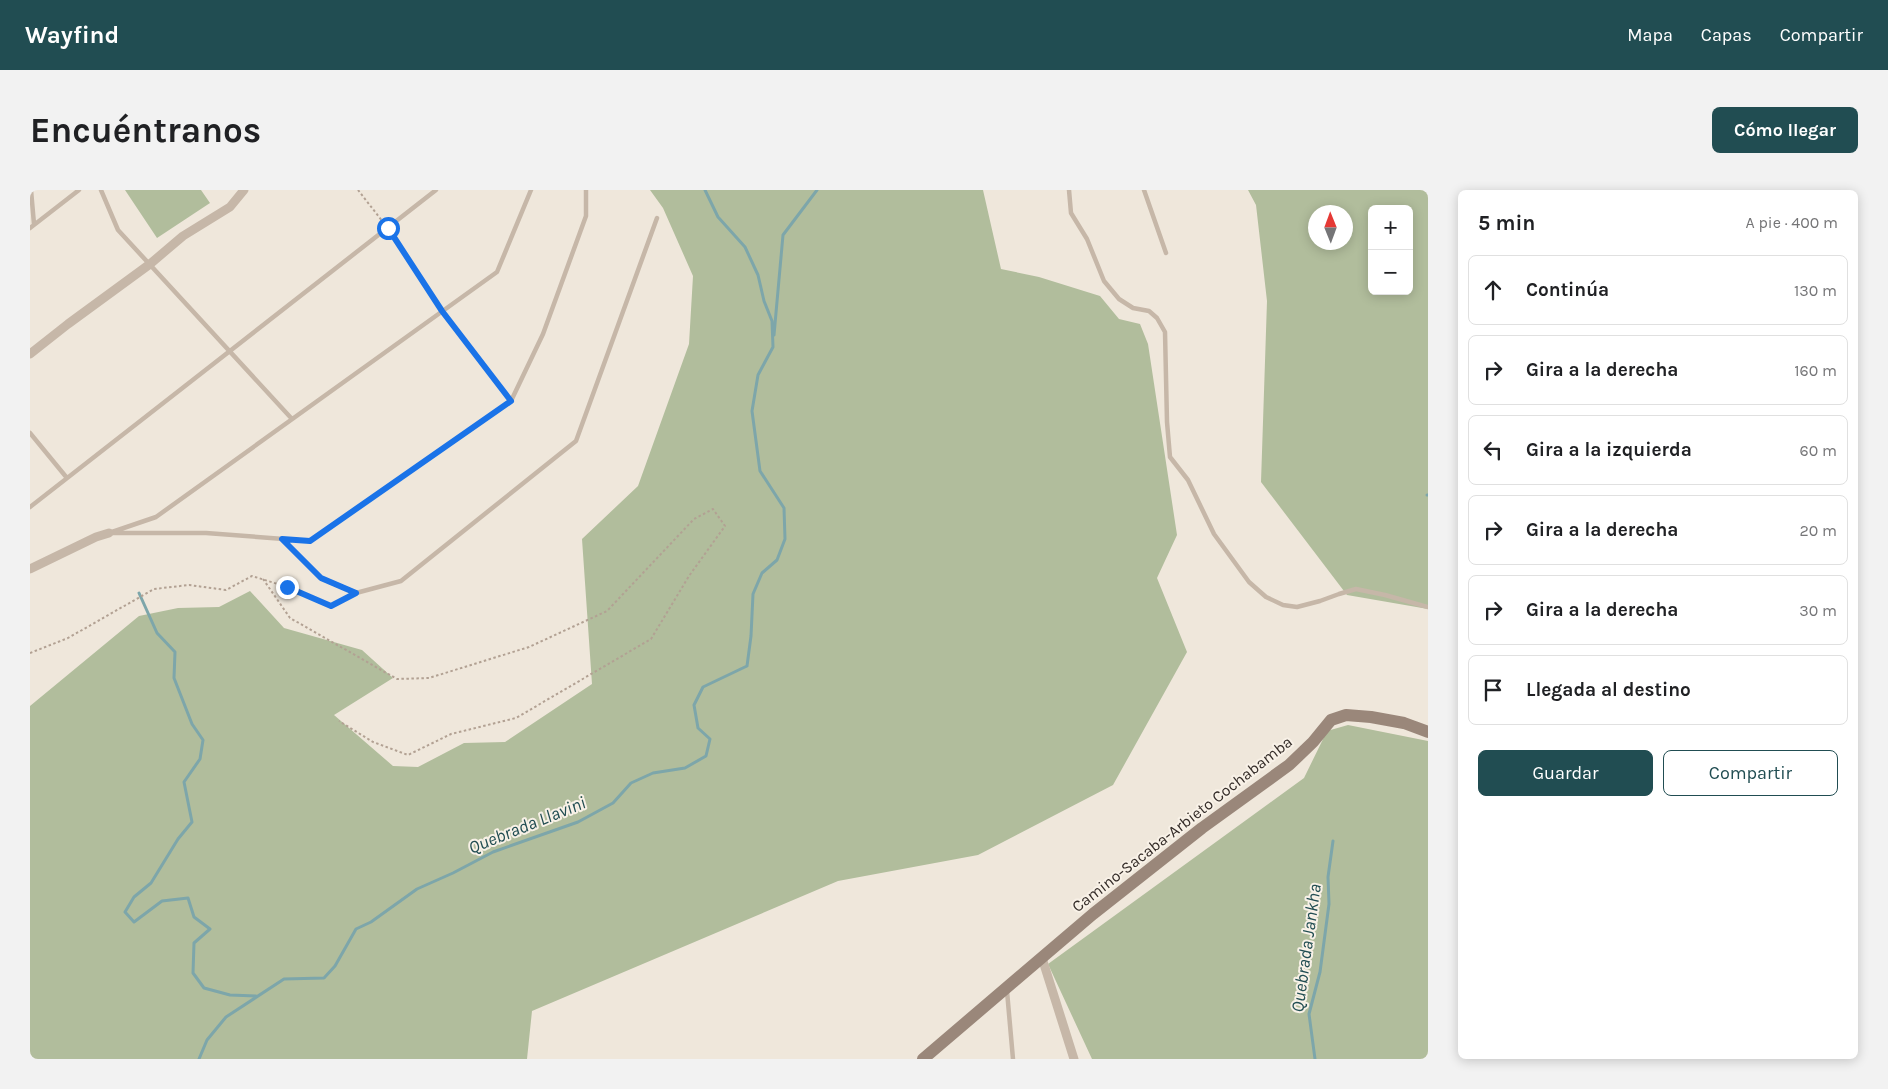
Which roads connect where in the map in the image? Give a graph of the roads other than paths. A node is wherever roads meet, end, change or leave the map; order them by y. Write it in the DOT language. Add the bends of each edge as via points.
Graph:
graph roads {
  1 [pos="31,190"];
  2 [pos="79,190"];
  3 [pos="101,190"];
  4 [pos="244,190"];
  5 [pos="436,190"];
  6 [pos="531,190"];
  7 [pos="586,190"];
  8 [pos="1069,190"];
  9 [pos="1144,190"];
  10 [pos="657,218"];
  11 [pos="32,226"];
  12 [pos="1166,253"];
  13 [pos="150,264"];
  14 [pos="230,352"];
  15 [pos="30,354"];
  16 [pos="292,419"];
  17 [pos="30,433"];
  18 [pos="67,478"];
  19 [pos="30,507"];
  20 [pos="108,533"];
  21 [pos="282,539"];
  22 [pos="30,570"];
  23 [pos="1428,607"];
  24 [pos="1428,732"];
  25 [pos="1042,958"];
  26 [pos="1007,988"];
  27 [pos="923,1059"];
  28 [pos="1013,1059"];
  29 [pos="1074,1059"];
  1 -- 11 [label="lane"];
  2 -- 11 [label="lane"];
  3 -- 13 [label="lane" via="118,230"];
  4 -- 13 [label="street" via="230,207 183,236"];
  5 -- 14 [label="lane"];
  6 -- 16 [label="lane" via="497,272"];
  7 -- 21 [label="lane" via="586,216 543,334 511,401 310,541"];
  8 -- 23 [label="lane" via="1071,213 1087,239 1104,281 1119,299 1133,308 1149,311 1165,332 1170,457 1188,480 1214,534 1249,582 1266,597 1282,605 1297,607 1356,589"];
  9 -- 12 [label="lane"];
  10 -- 21 [label="lane" via="576,441 402,581 356,593 321,578"];
  13 -- 14 [label="lane"];
  13 -- 15 [label="street"];
  14 -- 16 [label="lane"];
  14 -- 18 [label="lane"];
  16 -- 20 [label="lane" via="156,517"];
  17 -- 18 [label="lane"];
  18 -- 19 [label="lane"];
  20 -- 21 [label="lane" via="206,533"];
  20 -- 22 [label="street"];
  24 -- 25 [label="street, Camino-Sacaba-Arbieto Cochabamba" via="1404,723 1371,717 1346,715 1331,720 1314,742 1289,765 1144,872"];
  25 -- 26 [label="street, Camino-Sacaba-Arbieto Cochabamba"];
  25 -- 29 [label="street"];
  26 -- 27 [label="street, Camino-Sacaba-Arbieto Cochabamba"];
  26 -- 28 [label="lane"];
}
